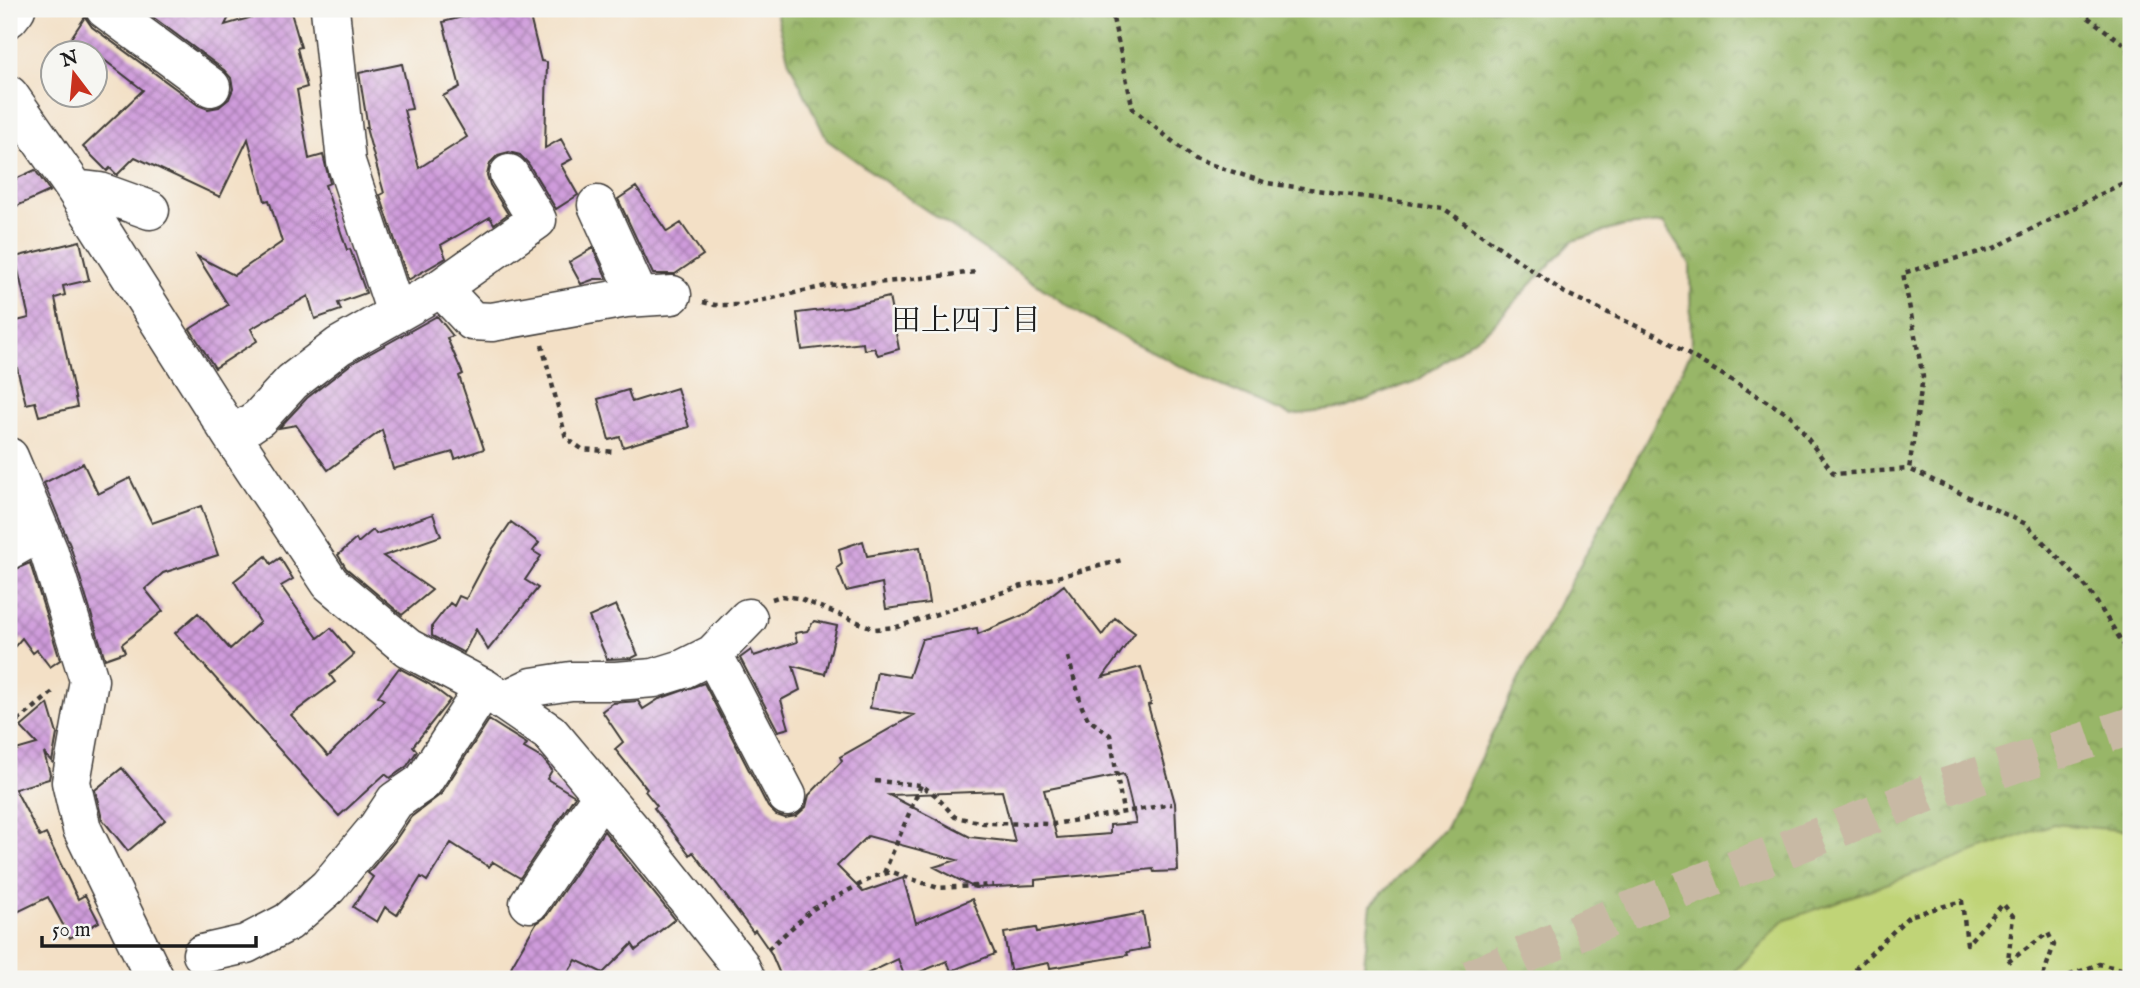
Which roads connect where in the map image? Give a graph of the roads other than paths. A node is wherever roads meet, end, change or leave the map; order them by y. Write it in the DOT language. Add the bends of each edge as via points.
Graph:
graph roads {
  1 [pos="16,9"];
  2 [pos="105,9"];
  3 [pos="330,9"];
  4 [pos="9,19"];
  5 [pos="211,87"];
  6 [pos="9,96"];
  7 [pos="509,174"];
  8 [pos="75,189"];
  9 [pos="597,205"];
  10 [pos="150,210"];
  11 [pos="441,288"];
  12 [pos="396,313"];
  13 [pos="232,436"];
  14 [pos="9,457"];
  15 [pos="25,541"];
  16 [pos="748,618"];
  17 [pos="713,654"];
  18 [pos="494,694"];
  19 [pos="602,795"];
  20 [pos="787,796"];
  21 [pos="529,903"];
  22 [pos="202,954"];
  23 [pos="743,972"];
  24 [pos="155,979"];
  1 -- 4 [label="street"];
  2 -- 5 [label="street"];
  3 -- 12 [label="street" via="346,162"];
  6 -- 8 [label="street"];
  7 -- 11 [label="street" via="537,220"];
  8 -- 10 [label="street" via="100,192"];
  8 -- 13 [label="street"];
  9 -- 11 [label="street" via="656,296 492,322 472,321"];
  11 -- 12 [label="street"];
  12 -- 13 [label="street" via="339,346 292,382 259,418"];
  13 -- 18 [label="street" via="330,583 408,648"];
  14 -- 15 [label="street"];
  15 -- 24 [label="street" via="81,653 89,680 71,782 82,829"];
  16 -- 17 [label="street"];
  17 -- 18 [label="street" via="653,678 572,681"];
  17 -- 20 [label="street"];
  18 -- 19 [label="street" via="550,733"];
  18 -- 22 [label="street" via="422,782 395,801 328,887 288,922 246,944"];
  19 -- 21 [label="street"];
  19 -- 23 [label="street"];
}
